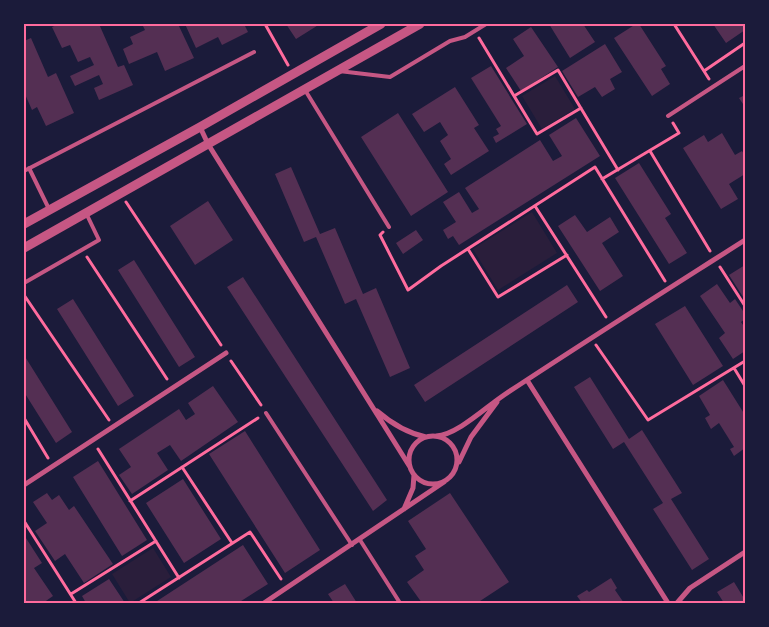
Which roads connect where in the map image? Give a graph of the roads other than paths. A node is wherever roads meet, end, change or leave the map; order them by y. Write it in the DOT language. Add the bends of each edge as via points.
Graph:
graph roads {
  1 [pos="381,24"];
  2 [pos="420,24"];
  3 [pos="486,24"];
  4 [pos="254,52"];
  5 [pos="745,66"];
  6 [pos="337,71"];
  7 [pos="304,90"];
  8 [pos="668,116"];
  9 [pos="200,128"];
  10 [pos="208,144"];
  11 [pos="29,168"];
  12 [pos="24,171"];
  13 [pos="49,210"];
  14 [pos="86,214"];
  15 [pos="24,224"];
  16 [pos="389,227"];
  17 [pos="745,240"];
  18 [pos="24,248"];
  19 [pos="24,283"];
  20 [pos="226,353"];
  21 [pos="526,380"];
  22 [pos="502,396"];
  23 [pos="372,405"];
  24 [pos="266,413"];
  25 [pos="436,436"];
  26 [pos="427,437"];
  27 [pos="457,466"];
  28 [pos="410,467"];
  29 [pos="414,475"];
  30 [pos="444,482"];
  31 [pos="24,485"];
  32 [pos="402,512"];
  33 [pos="360,540"];
  34 [pos="352,545"];
  35 [pos="745,552"];
  36 [pos="264,603"];
  37 [pos="400,603"];
  38 [pos="668,603"];
  39 [pos="677,603"];
  1 -- 9 [label="street"];
  2 -- 6 [label="street"];
  3 -- 6 [label="lane" via="390,77"];
  4 -- 11 [label="lane"];
  5 -- 8 [label="lane"];
  6 -- 7 [label="street"];
  7 -- 10 [label="street"];
  7 -- 16 [label="lane"];
  9 -- 10 [label="street"];
  9 -- 13 [label="street"];
  10 -- 14 [label="street"];
  10 -- 23 [label="street"];
  11 -- 12 [label="lane"];
  11 -- 13 [label="lane"];
  13 -- 15 [label="street"];
  14 -- 18 [label="street"];
  14 -- 19 [label="lane" via="99,240"];
  17 -- 21 [label="street"];
  20 -- 31 [label="street"];
  21 -- 22 [label="street"];
  21 -- 38 [label="street"];
  22 -- 25 [label="street" via="455,430"];
  22 -- 27 [label="street" via="471,437"];
  23 -- 26 [label="street" via="397,426"];
  23 -- 28 [label="street"];
  24 -- 34 [label="lane"];
  25 -- 26 [label="street"];
  25 -- 27 [label="street" via="452,445 457,454"];
  26 -- 28 [label="street" via="412,448"];
  27 -- 30 [label="street"];
  28 -- 29 [label="street"];
  29 -- 30 [label="street" via="421,482"];
  29 -- 32 [label="street" via="412,493"];
  30 -- 32 [label="street"];
  32 -- 33 [label="street"];
  33 -- 34 [label="street"];
  33 -- 37 [label="lane"];
  34 -- 36 [label="street"];
  35 -- 39 [label="street" via="690,588"];
}
